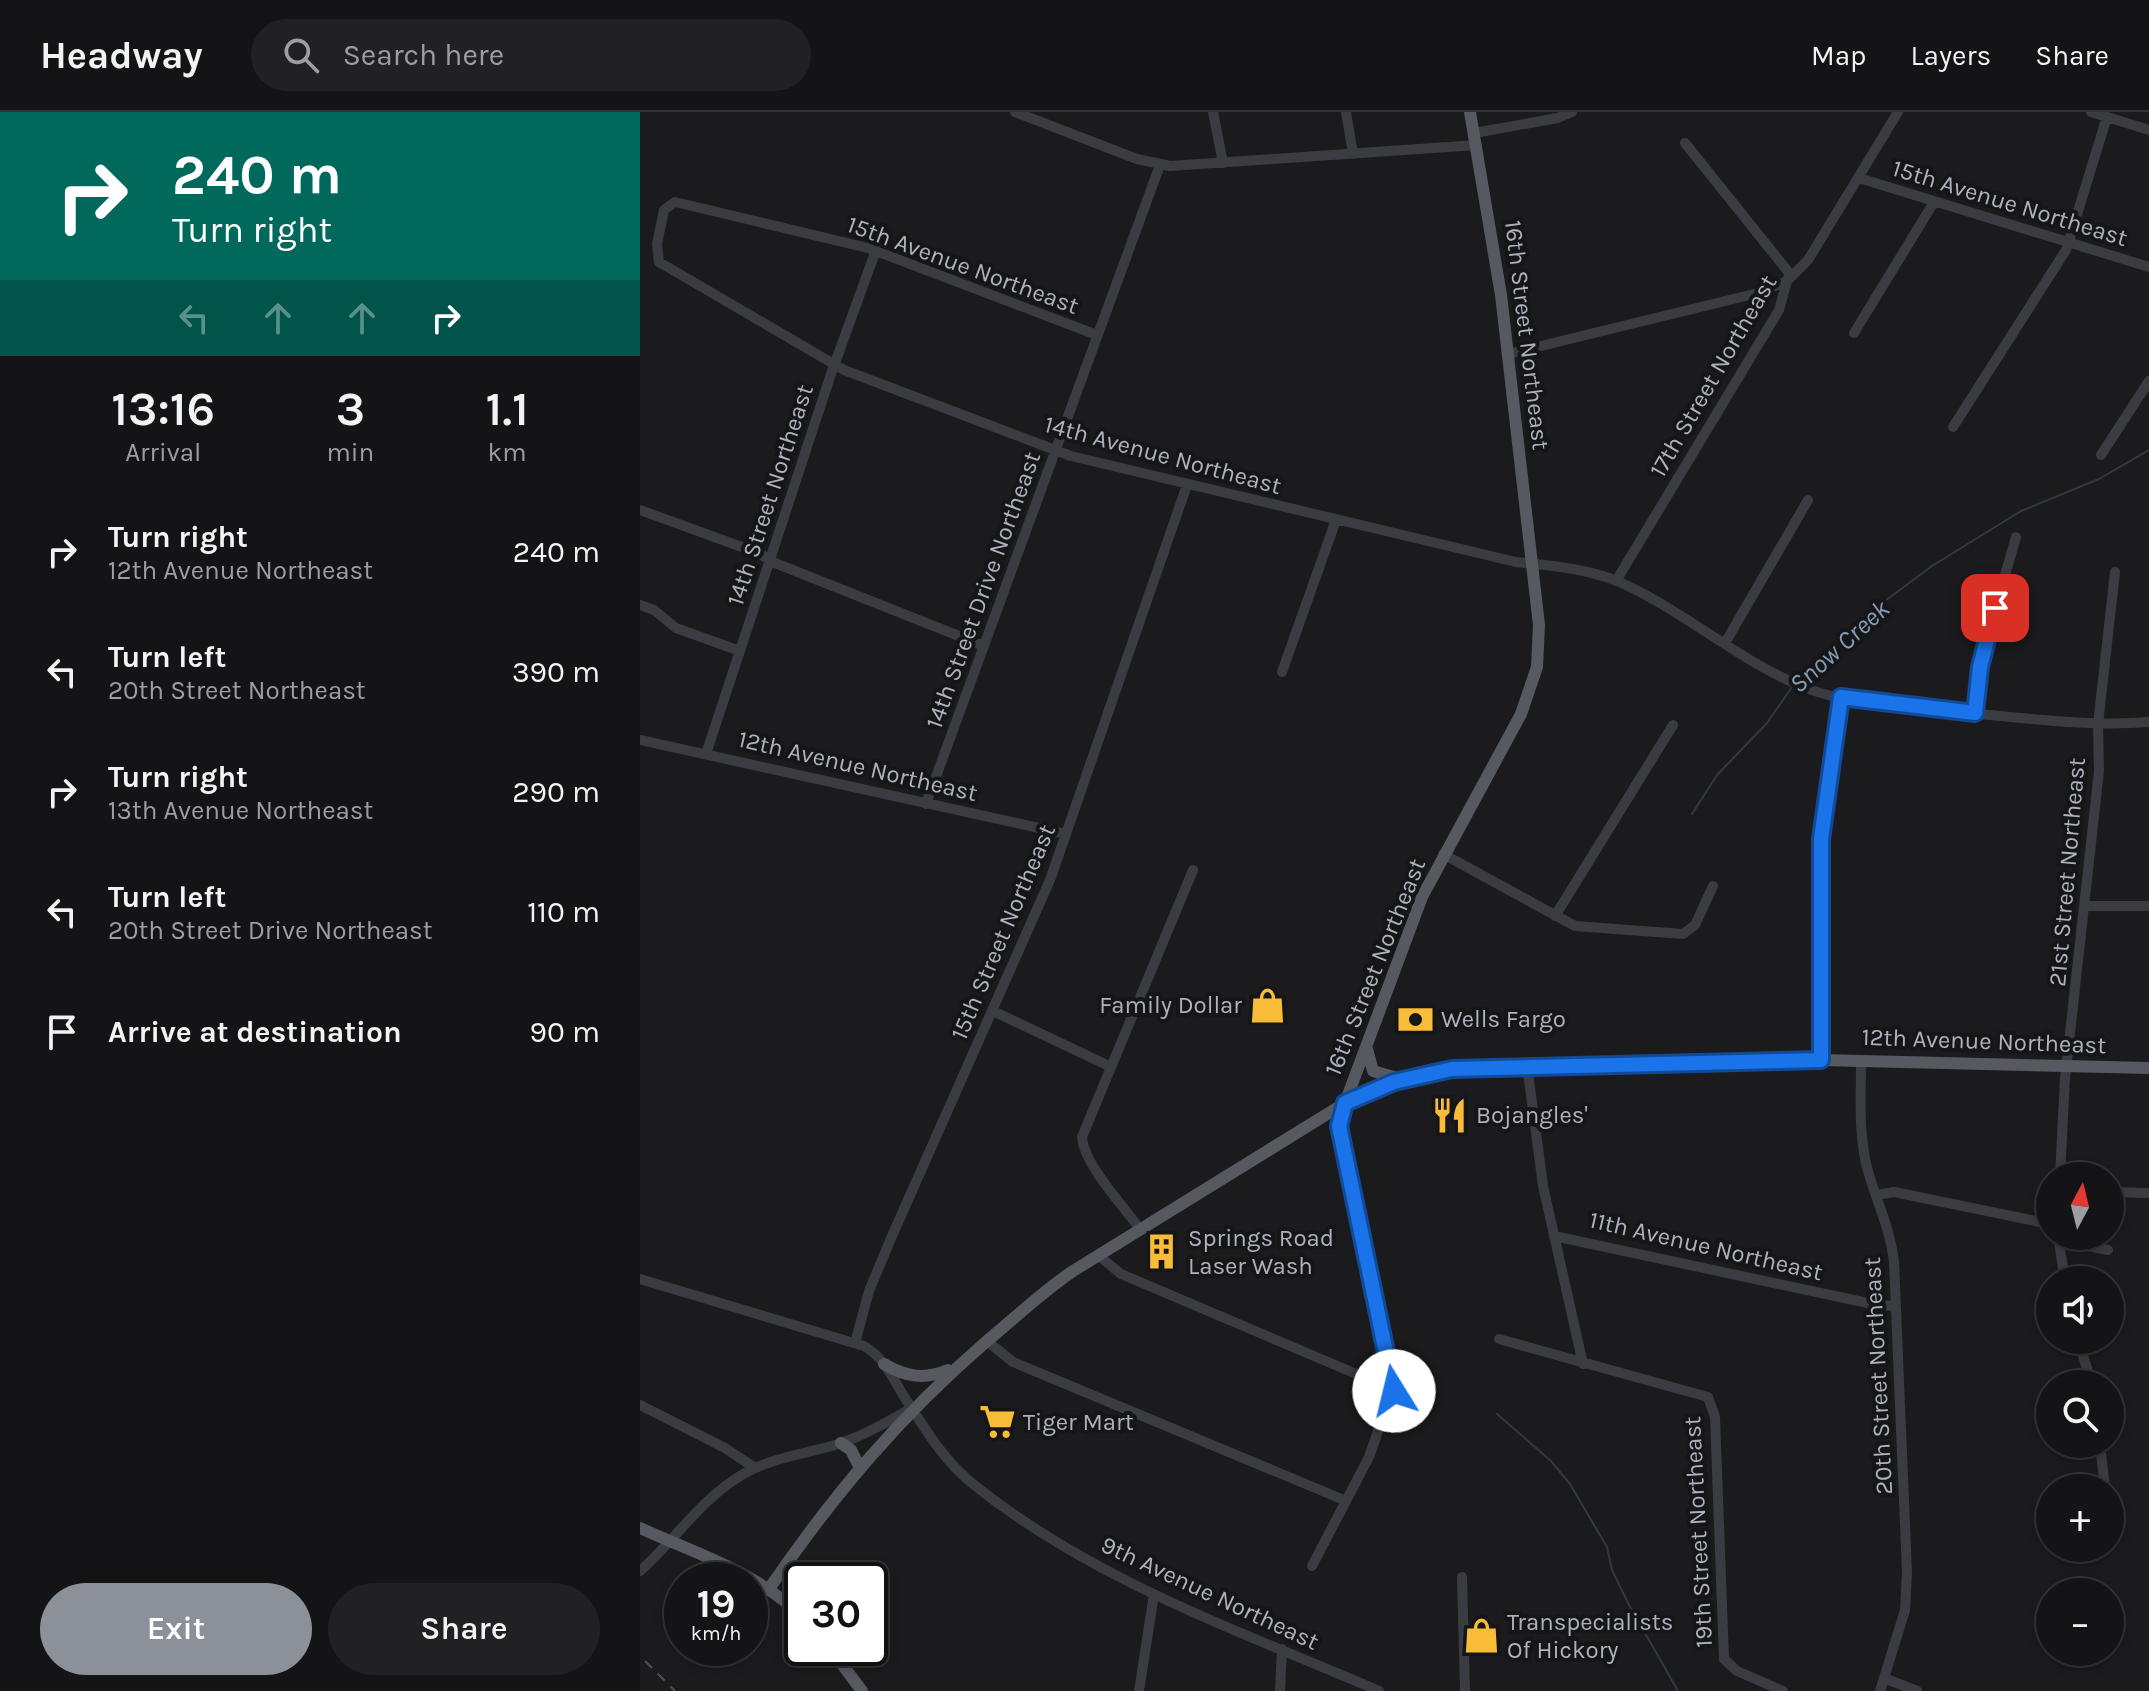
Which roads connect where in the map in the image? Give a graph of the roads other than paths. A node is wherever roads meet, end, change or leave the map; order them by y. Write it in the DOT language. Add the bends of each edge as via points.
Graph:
graph roads {
  1 [pos="1015,112"];
  2 [pos="1213,112"];
  3 [pos="1346,112"];
  4 [pos="1470,112"];
  5 [pos="1572,112"];
  6 [pos="1898,112"];
  7 [pos="2091,112"];
  8 [pos="2107,117"];
  9 [pos="2149,130"];
  10 [pos="1475,139"];
  11 [pos="1685,143"];
  12 [pos="1353,154"];
  13 [pos="1223,163"];
  14 [pos="1160,165"];
  15 [pos="1859,178"];
  16 [pos="675,202"];
  17 [pos="1934,202"];
  18 [pos="2069,243"];
  19 [pos="876,250"];
  20 [pos="2149,267"];
  21 [pos="1787,281"];
  22 [pos="1854,333"];
  23 [pos="1097,335"];
  24 [pos="1508,354"];
  25 [pos="835,365"];
  26 [pos="2149,381"];
  27 [pos="1953,427"];
  28 [pos="1055,450"];
  29 [pos="2101,455"];
  30 [pos="1187,485"];
  31 [pos="1808,500"];
  32 [pos="640,510"];
  33 [pos="1336,520"];
  34 [pos="2016,537"];
  35 [pos="770,561"];
  36 [pos="1533,563"];
  37 [pos="2115,572"];
  38 [pos="1616,581"];
  39 [pos="640,605"];
  40 [pos="1725,643"];
  41 [pos="984,646"];
  42 [pos="740,651"];
  43 [pos="1282,672"];
  44 [pos="1841,697"];
  45 [pos="1975,713"];
  46 [pos="2149,722"];
  47 [pos="2098,724"];
  48 [pos="1673,725"];
  49 [pos="640,740"];
  50 [pos="706,754"];
  51 [pos="926,804"];
  52 [pos="1066,834"];
  53 [pos="1443,854"];
  54 [pos="1193,870"];
  55 [pos="1713,886"];
  56 [pos="2085,906"];
  57 [pos="2149,906"];
  58 [pos="1555,916"];
  59 [pos="993,1011"];
  60 [pos="1367,1045"];
  61 [pos="1821,1060"];
  62 [pos="1861,1060"];
  63 [pos="1527,1065"];
  64 [pos="2067,1065"];
  65 [pos="1109,1066"];
  66 [pos="2149,1068"];
  67 [pos="1405,1079"];
  68 [pos="1345,1103"];
  69 [pos="2061,1162"];
  70 [pos="2124,1192"];
  71 [pos="2149,1193"];
  72 [pos="1877,1195"];
  73 [pos="2036,1221"];
  74 [pos="1141,1230"];
  75 [pos="1554,1236"];
  76 [pos="1098,1255"];
  77 [pos="640,1279"];
  78 [pos="1896,1306"];
  79 [pos="1499,1339"];
  80 [pos="987,1341"];
  81 [pos="855,1343"];
  82 [pos="884,1364"];
  83 [pos="1583,1364"];
  84 [pos="959,1365"];
  85 [pos="1394,1385"];
  86 [pos="640,1405"];
  87 [pos="912,1408"];
  88 [pos="841,1443"];
  89 [pos="859,1466"];
  90 [pos="755,1468"];
  91 [pos="1344,1500"];
  92 [pos="640,1528"];
  93 [pos="670,1544"];
  94 [pos="1312,1566"];
  95 [pos="640,1571"];
  96 [pos="1462,1577"];
  97 [pos="769,1589"];
  98 [pos="1154,1594"];
  99 [pos="784,1602"];
  100 [pos="1282,1649"];
  101 [pos="843,1666"];
  102 [pos="1884,1678"];
  103 [pos="862,1691"];
  104 [pos="1139,1691"];
  105 [pos="1280,1691"];
  106 [pos="1379,1691"];
  107 [pos="1465,1691"];
  108 [pos="1783,1691"];
  109 [pos="1880,1691"];
  110 [pos="1917,1691"];
  1 -- 14 [label="street"];
  2 -- 13 [label="street"];
  3 -- 12 [label="street"];
  4 -- 10 [label="main road, 16th Street Northeast"];
  5 -- 10 [label="street"];
  6 -- 15 [label="street, 17th Street Northeast"];
  7 -- 8 [label="street"];
  8 -- 9 [label="street"];
  8 -- 18 [label="street"];
  10 -- 12 [label="street"];
  10 -- 24 [label="main road, 16th Street Northeast"];
  11 -- 21 [label="street" via="1790,274"];
  12 -- 13 [label="street"];
  13 -- 14 [label="street"];
  14 -- 23 [label="street, 14th Street Drive Northeast"];
  15 -- 17 [label="street, 15th Avenue Northeast"];
  15 -- 21 [label="street, 17th Street Northeast" via="1808,260"];
  16 -- 19 [label="street, 15th Avenue Northeast"];
  16 -- 25 [label="street, 14th Avenue Northeast" via="664,210 659,262"];
  17 -- 18 [label="street, 15th Avenue Northeast"];
  17 -- 22 [label="street"];
  18 -- 20 [label="street, 15th Avenue Northeast"];
  18 -- 27 [label="street"];
  19 -- 23 [label="street, 15th Avenue Northeast"];
  19 -- 25 [label="street, 14th Street Northeast"];
  21 -- 24 [label="street" via="1758,293"];
  21 -- 38 [label="street, 17th Street Northeast" via="1779,310"];
  23 -- 28 [label="street, 14th Street Drive Northeast"];
  24 -- 36 [label="main road, 16th Street Northeast"];
  25 -- 28 [label="street, 14th Avenue Northeast"];
  25 -- 35 [label="street, 14th Street Northeast"];
  26 -- 29 [label="street"];
  28 -- 30 [label="street, 14th Avenue Northeast"];
  28 -- 41 [label="street, 14th Street Drive Northeast"];
  30 -- 33 [label="street, 14th Avenue Northeast"];
  30 -- 52 [label="street, 15th Street Northeast"];
  31 -- 40 [label="street"];
  32 -- 35 [label="street"];
  33 -- 36 [label="street, 14th Avenue Northeast"];
  33 -- 43 [label="street"];
  34 -- 45 [label="street" via="1984,648"];
  35 -- 41 [label="street"];
  35 -- 42 [label="street, 14th Street Northeast"];
  36 -- 38 [label="street, 14th Avenue Northeast"];
  36 -- 53 [label="main road, 16th Street Northeast" via="1540,639 1532,687"];
  37 -- 47 [label="street, 21st Street Northeast"];
  38 -- 40 [label="street, 14th Avenue Northeast"];
  39 -- 42 [label="street" via="676,628"];
  40 -- 44 [label="street, 14th Avenue Northeast" via="1792,682"];
  41 -- 51 [label="street, 14th Street Drive Northeast"];
  42 -- 50 [label="street, 14th Street Northeast"];
  44 -- 45 [label="street, 14th Avenue Northeast"];
  44 -- 61 [label="street" via="1821,839"];
  45 -- 47 [label="street, 14th Avenue Northeast"];
  46 -- 47 [label="street, 14th Avenue Northeast"];
  47 -- 56 [label="street, 21st Street Northeast" via="2099,771"];
  48 -- 58 [label="street"];
  49 -- 50 [label="street, 12th Avenue Northeast"];
  50 -- 51 [label="street, 12th Avenue Northeast"];
  51 -- 52 [label="street, 12th Avenue Northeast"];
  52 -- 59 [label="street, 15th Street Northeast"];
  53 -- 58 [label="street"];
  53 -- 60 [label="main road, 16th Street Northeast" via="1409,928"];
  54 -- 65 [label="street"];
  55 -- 58 [label="street" via="1693,928 1679,934 1584,928"];
  56 -- 57 [label="street"];
  56 -- 64 [label="street, 21st Street Northeast"];
  59 -- 65 [label="street"];
  59 -- 81 [label="street, 15th Street Northeast" via="869,1291"];
  60 -- 67 [label="main road" via="1373,1071"];
  60 -- 68 [label="main road, 16th Street Northeast"];
  61 -- 62 [label="main road, 12th Avenue Northeast"];
  61 -- 63 [label="main road, 12th Avenue Northeast"];
  62 -- 64 [label="main road, 12th Avenue Northeast"];
  62 -- 72 [label="street, 20th Street Northeast" via="1864,1150"];
  63 -- 67 [label="main road, 12th Avenue Northeast" via="1452,1069"];
  63 -- 75 [label="street" via="1536,1148"];
  64 -- 66 [label="main road, 12th Avenue Northeast"];
  64 -- 69 [label="street, 21st Street Northeast"];
  65 -- 74 [label="street" via="1084,1128 1083,1145"];
  67 -- 68 [label="main road, 12th Avenue Northeast"];
  68 -- 74 [label="main road, 16th Street Northeast"];
  68 -- 85 [label="street" via="1339,1126"];
  70 -- 71 [label="street"];
  72 -- 73 [label="street" via="1894,1192"];
  72 -- 78 [label="street, 20th Street Northeast" via="1891,1237"];
  74 -- 76 [label="main road, 16th Street Northeast"];
  75 -- 78 [label="street, 11th Avenue Northeast"];
  75 -- 83 [label="street"];
  76 -- 80 [label="main road, 16th Street Northeast"];
  76 -- 85 [label="street" via="1125,1276"];
  77 -- 81 [label="street, 9th Avenue Northeast"];
  78 -- 102 [label="street, 20th Street Northeast" via="1907,1573 1905,1610"];
  79 -- 83 [label="street"];
  80 -- 84 [label="main road, 16th Street Northeast"];
  80 -- 91 [label="street" via="1013,1362"];
  81 -- 82 [label="street, 9th Avenue Northeast" via="873,1351"];
  82 -- 84 [label="main road" via="911,1376 936,1375"];
  82 -- 87 [label="street, 9th Avenue Northeast"];
  83 -- 108 [label="street, 19th Street Northeast" via="1682,1387 1711,1400 1721,1644 1726,1661 1737,1671"];
  84 -- 87 [label="main road, 16th Street Northeast"];
  85 -- 91 [label="street" via="1377,1439"];
  86 -- 90 [label="street"];
  87 -- 88 [label="street"];
  87 -- 89 [label="main road, 16th Street Northeast"];
  87 -- 98 [label="street, 9th Avenue Northeast" via="937,1447 970,1482 1099,1568"];
  88 -- 89 [label="main road"];
  88 -- 90 [label="street"];
  89 -- 97 [label="main road, 16th Street Northeast"];
  90 -- 93 [label="street" via="719,1491"];
  91 -- 94 [label="street"];
  92 -- 93 [label="main road"];
  93 -- 95 [label="street"];
  93 -- 97 [label="main road" via="713,1559"];
  96 -- 107 [label="street"];
  97 -- 99 [label="main road"];
  98 -- 100 [label="street, 9th Avenue Northeast"];
  98 -- 104 [label="street"];
  100 -- 105 [label="street"];
  100 -- 106 [label="street, 9th Avenue Northeast"];
  101 -- 103 [label="main road"];
  102 -- 109 [label="street, 20th Street Northeast"];
  102 -- 110 [label="street"];
}
